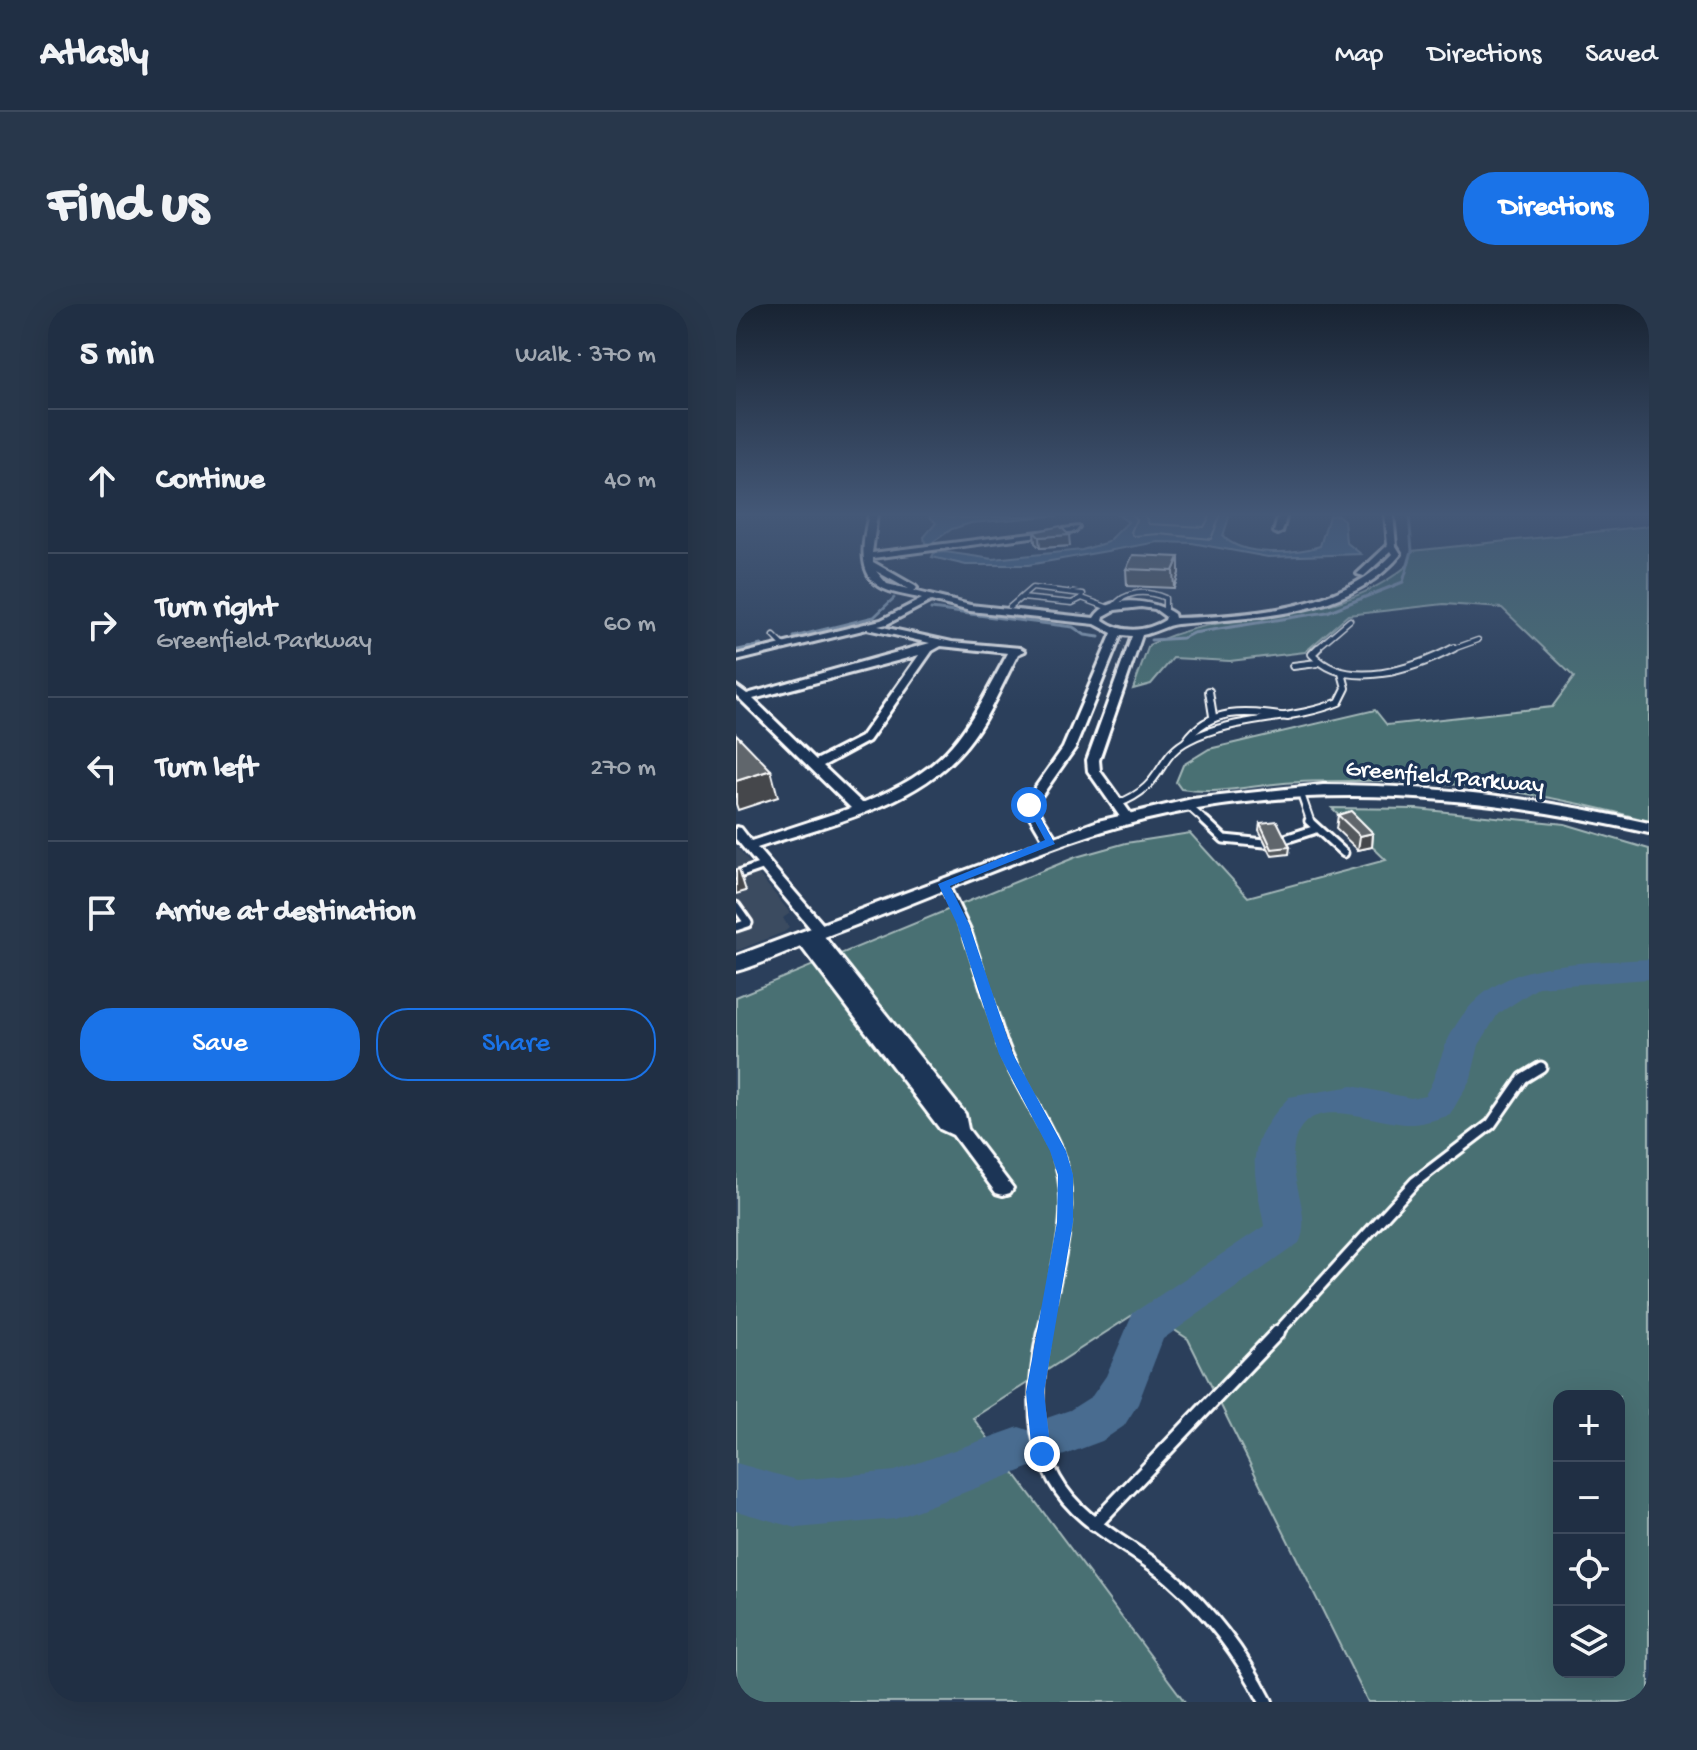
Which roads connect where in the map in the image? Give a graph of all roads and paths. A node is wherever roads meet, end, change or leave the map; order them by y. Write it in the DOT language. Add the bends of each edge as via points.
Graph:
graph roads {
  1 [pos="877,579"];
  2 [pos="900,579"];
  3 [pos="1366,579"];
  4 [pos="1022,598"];
  5 [pos="1082,598"];
  6 [pos="927,600"];
  7 [pos="1010,607"];
  8 [pos="1111,608"];
  9 [pos="1169,615"];
  10 [pos="1099,618"];
  11 [pos="1350,620"];
  12 [pos="865,627"];
  13 [pos="1118,631"];
  14 [pos="1138,633"];
  15 [pos="774,636"];
  16 [pos="1478,640"];
  17 [pos="933,646"];
  18 [pos="785,647"];
  19 [pos="736,658"];
  20 [pos="1317,663"];
  21 [pos="1293,666"];
  22 [pos="1342,673"];
  23 [pos="1209,691"];
  24 [pos="740,694"];
  25 [pos="1233,713"];
  26 [pos="1213,716"];
  27 [pos="1292,718"];
  28 [pos="1237,727"];
  29 [pos="1185,742"];
  30 [pos="1063,759"];
  31 [pos="1093,760"];
  32 [pos="816,765"];
  33 [pos="1300,791"];
  34 [pos="1187,805"];
  35 [pos="858,807"];
  36 [pos="1123,811"];
  37 [pos="1649,828"];
  38 [pos="1313,830"];
  39 [pos="736,831"];
  40 [pos="1282,840"];
  41 [pos="1051,841"];
  42 [pos="1265,843"];
  43 [pos="749,846"];
  44 [pos="1344,853"];
  45 [pos="765,865"];
  46 [pos="736,875"];
  47 [pos="944,884"];
  48 [pos="736,906"];
  49 [pos="736,927"];
  50 [pos="812,934"];
  51 [pos="736,964"];
  52 [pos="1541,1067"];
  53 [pos="1003,1188"];
  54 [pos="1094,1525"];
  55 [pos="1266,1702"];
  1 -- 6 [label="street"];
  2 -- 7 [label="street" via="917,590"];
  3 -- 9 [label="street" via="1333,595 1269,611"];
  4 -- 5 [label="lane" via="1072,603"];
  4 -- 5 [label="lane" via="1032,588 1083,594"];
  4 -- 7 [label="lane"];
  5 -- 8 [label="lane"];
  6 -- 10 [label="street" via="998,613"];
  6 -- 12 [label="street"];
  7 -- 10 [label="street"];
  8 -- 9 [label="street" via="1141,604"];
  8 -- 10 [label="street"];
  9 -- 14 [label="street" via="1159,629"];
  10 -- 13 [label="street"];
  11 -- 20 [label="lane" via="1314,651"];
  12 -- 17 [label="street"];
  12 -- 18 [label="street"];
  13 -- 14 [label="street"];
  13 -- 30 [label="street"];
  14 -- 31 [label="street"];
  15 -- 18 [label="lane"];
  16 -- 22 [label="lane" via="1451,646 1415,667"];
  17 -- 24 [label="street"];
  17 -- 32 [label="street" via="865,739"];
  17 -- 35 [label="street" via="1017,652 954,753 910,785"];
  18 -- 19 [label="street"];
  20 -- 21 [label="lane"];
  20 -- 22 [label="lane"];
  22 -- 27 [label="lane" via="1346,688 1339,702"];
  23 -- 26 [label="lane"];
  24 -- 32 [label="street"];
  25 -- 26 [label="lane"];
  25 -- 27 [label="lane"];
  25 -- 28 [label="lane"];
  26 -- 29 [label="lane" via="1200,721"];
  27 -- 28 [label="lane"];
  28 -- 29 [label="lane"];
  29 -- 36 [label="lane" via="1165,762 1155,785"];
  30 -- 31 [label="street"];
  30 -- 41 [label="street" via="1029,805"];
  31 -- 36 [label="street" via="1094,771"];
  32 -- 35 [label="street"];
  33 -- 34 [label="main road, Greenfield Parkway"];
  33 -- 37 [label="main road, Greenfield Parkway" via="1363,789 1488,798"];
  33 -- 38 [label="lane" via="1302,814"];
  34 -- 36 [label="main road, Greenfield Parkway"];
  34 -- 42 [label="lane" via="1224,839"];
  35 -- 43 [label="street"];
  36 -- 41 [label="main road, Greenfield Parkway"];
  38 -- 40 [label="lane"];
  38 -- 44 [label="lane"];
  39 -- 43 [label="street"];
  41 -- 47 [label="main road, Greenfield Parkway"];
  43 -- 45 [label="street"];
  45 -- 46 [label="lane"];
  45 -- 50 [label="street"];
  47 -- 50 [label="main road, Greenfield Parkway"];
  47 -- 54 [label="lane" via="963,924 1006,1054 1058,1151 1065,1175 1065,1222 1035,1392 1036,1422 1051,1480"];
  48 -- 49 [label="lane" via="748,923"];
  50 -- 51 [label="main road, Greenfield Parkway"];
  50 -- 53 [label="street" via="946,1124 959,1130"];
  52 -- 54 [label="lane" via="1513,1089 1491,1124 1415,1182"];
  54 -- 55 [label="lane" via="1153,1563 1218,1627"];
}
